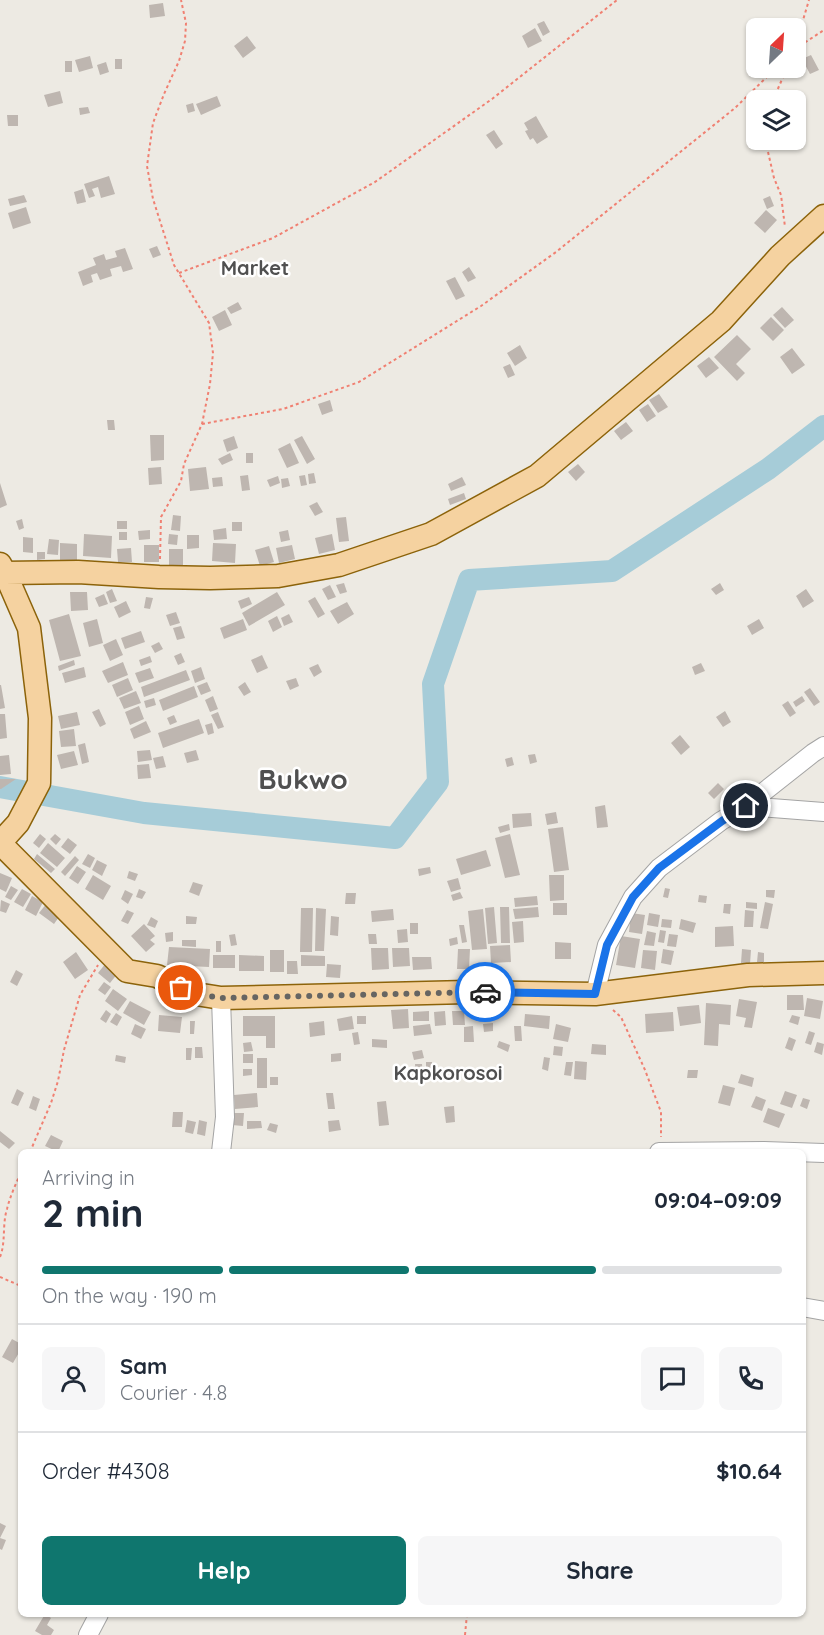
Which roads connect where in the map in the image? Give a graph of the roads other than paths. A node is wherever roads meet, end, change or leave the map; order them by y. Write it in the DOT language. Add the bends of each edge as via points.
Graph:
graph roads {
  1 [pos="824,216"];
  2 [pos="3,569"];
  3 [pos="824,746"];
  4 [pos="746,806"];
  5 [pos="824,812"];
  6 [pos="0,843"];
  7 [pos="824,973"];
  8 [pos="595,994"];
  9 [pos="221,998"];
  10 [pos="221,1149"];
  11 [pos="806,1152"];
  12 [pos="824,1153"];
  13 [pos="806,1308"];
  14 [pos="824,1311"];
  15 [pos="97,1617"];
  16 [pos="88,1635"];
  1 -- 2 [label="main road" via="780,256 720,321 537,476 431,534 339,565 278,576 159,577"];
  2 -- 6 [label="main road" via="29,628 40,718 39,783 18,823"];
  3 -- 4 [label="street"];
  4 -- 5 [label="street"];
  4 -- 8 [label="street" via="659,868 633,897 607,945"];
  6 -- 9 [label="main road" via="127,971 157,976 181,988"];
  7 -- 8 [label="main road" via="748,975"];
  8 -- 9 [label="main road" via="467,992"];
  9 -- 10 [label="street" via="225,1117"];
  11 -- 12 [label="street"];
  13 -- 14 [label="street"];
  15 -- 16 [label="street"];
}
